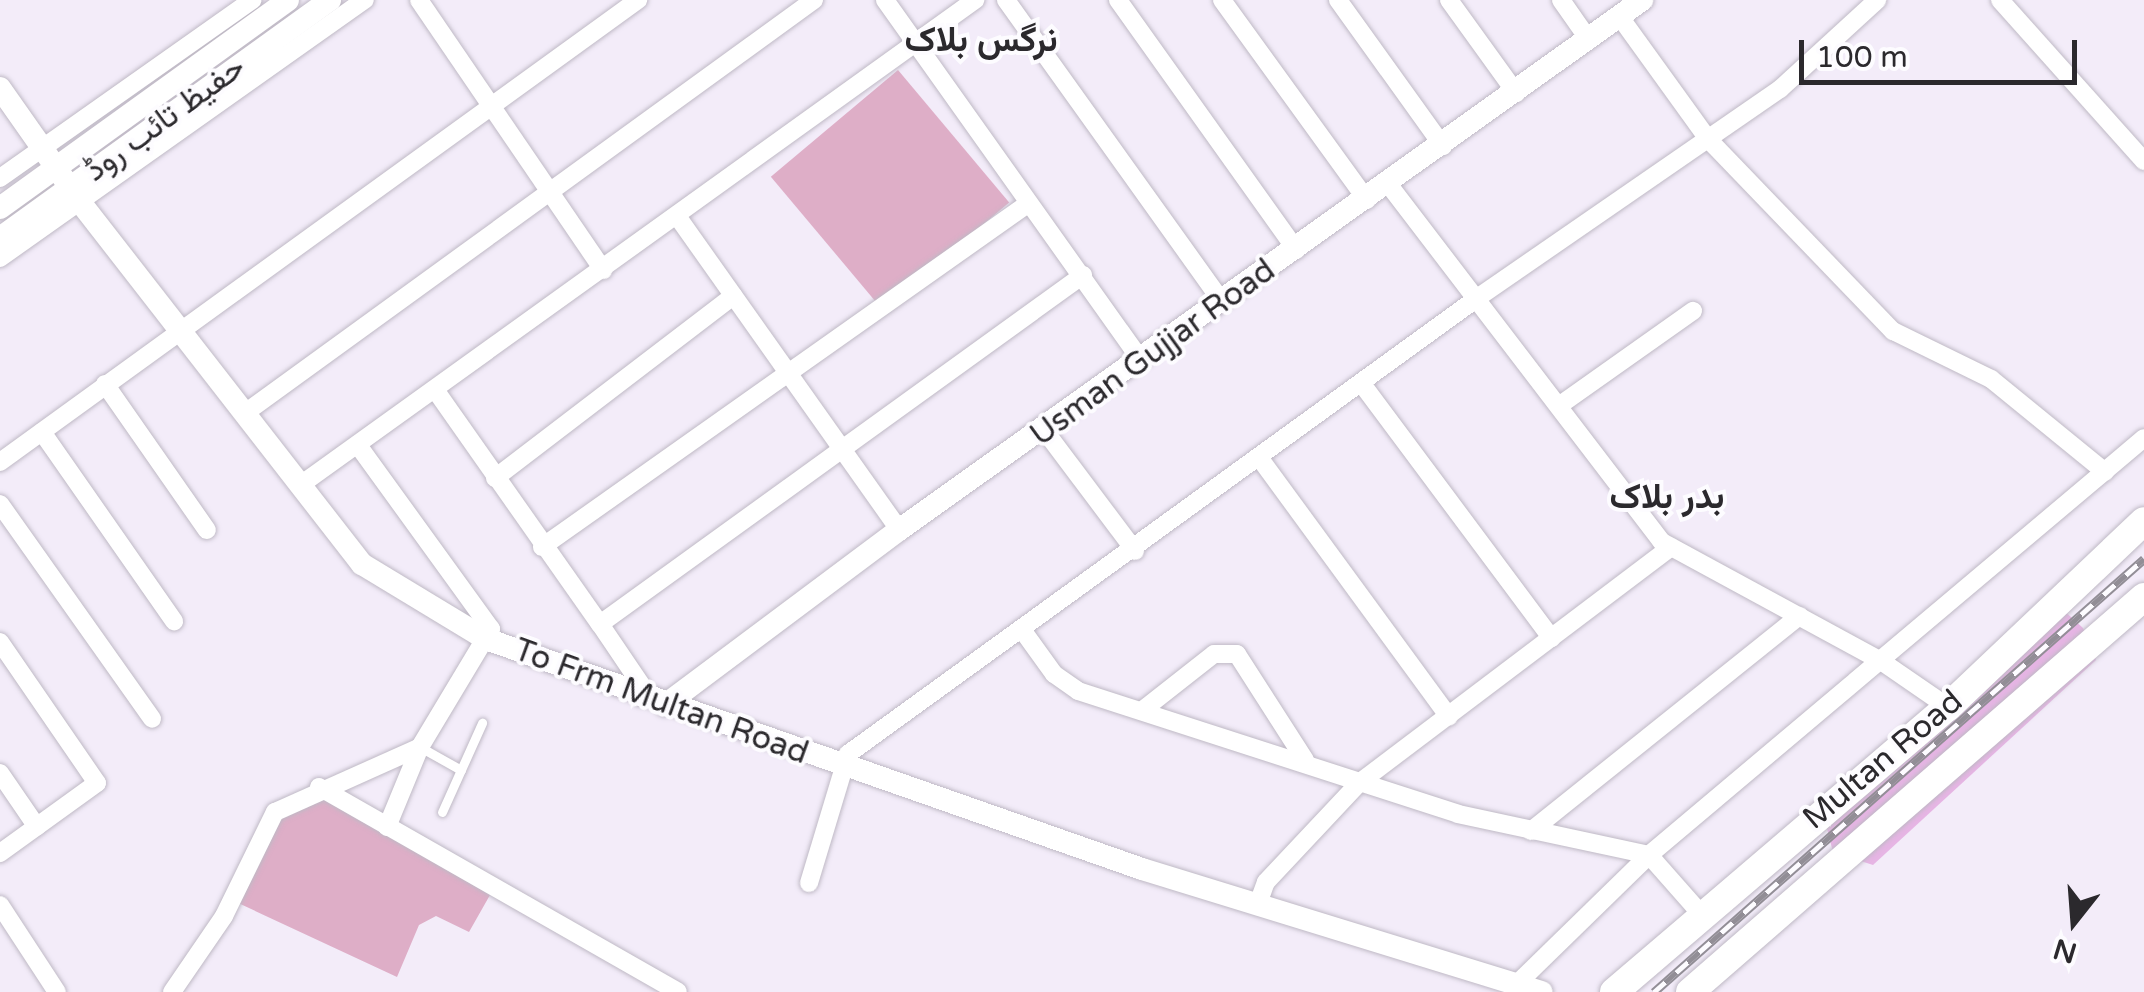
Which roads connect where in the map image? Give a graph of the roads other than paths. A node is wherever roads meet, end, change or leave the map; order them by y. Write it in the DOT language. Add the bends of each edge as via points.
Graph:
graph roads {
  1 [pos="252,0"];
  2 [pos="288,0"];
  3 [pos="330,0"];
  4 [pos="365,0"];
  5 [pos="419,0"];
  6 [pos="638,0"];
  7 [pos="814,0"];
  8 [pos="885,0"];
  9 [pos="975,0"];
  10 [pos="1006,0"];
  11 [pos="1118,0"];
  12 [pos="1222,0"];
  13 [pos="1338,0"];
  14 [pos="1448,0"];
  15 [pos="1560,0"];
  16 [pos="1642,0"];
  17 [pos="1877,0"];
  18 [pos="2000,0"];
  19 [pos="1620,17"];
  20 [pos="1589,40"];
  21 [pos="917,44"];
  22 [pos="0,88"];
  23 [pos="1516,93"];
  24 [pos="492,107"];
  25 [pos="1708,139"];
  26 [pos="1443,146"];
  27 [pos="40,149"];
  28 [pos="2144,160"];
  29 [pos="0,178"];
  30 [pos="1389,185"];
  31 [pos="69,186"];
  32 [pos="546,192"];
  33 [pos="1367,200"];
  34 [pos="1029,203"];
  35 [pos="0,208"];
  36 [pos="677,216"];
  37 [pos="0,238"];
  38 [pos="1296,250"];
  39 [pos="0,258"];
  40 [pos="603,270"];
  41 [pos="1083,275"];
  42 [pos="733,296"];
  43 [pos="1480,296"];
  44 [pos="1222,302"];
  45 [pos="1693,311"];
  46 [pos="182,332"];
  47 [pos="1141,360"];
  48 [pos="786,370"];
  49 [pos="105,384"];
  50 [pos="1362,384"];
  51 [pos="436,390"];
  52 [pos="1560,404"];
  53 [pos="245,413"];
  54 [pos="1045,431"];
  55 [pos="42,432"];
  56 [pos="2144,438"];
  57 [pos="358,444"];
  58 [pos="843,450"];
  59 [pos="1261,460"];
  60 [pos="0,462"];
  61 [pos="2104,472"];
  62 [pos="495,478"];
  63 [pos="298,486"];
  64 [pos="0,504"];
  65 [pos="2144,520"];
  66 [pos="207,530"];
  67 [pos="899,530"];
  68 [pos="1671,546"];
  69 [pos="542,547"];
  70 [pos="1135,551"];
  71 [pos="2144,598"];
  72 [pos="1800,616"];
  73 [pos="174,621"];
  74 [pos="600,624"];
  75 [pos="1023,631"];
  76 [pos="1551,638"];
  77 [pos="486,639"];
  78 [pos="0,642"];
  79 [pos="1882,660"];
  80 [pos="641,698"];
  81 [pos="664,706"];
  82 [pos="1948,707"];
  83 [pos="1144,708"];
  84 [pos="1449,717"];
  85 [pos="152,719"];
  86 [pos="482,723"];
  87 [pos="420,747"];
  88 [pos="1305,760"];
  89 [pos="844,767"];
  90 [pos="461,770"];
  91 [pos="0,773"];
  92 [pos="1359,783"];
  93 [pos="319,787"];
  94 [pos="442,812"];
  95 [pos="37,826"];
  96 [pos="388,827"];
  97 [pos="1531,831"];
  98 [pos="0,853"];
  99 [pos="1650,856"];
  100 [pos="809,883"];
  101 [pos="1259,902"];
  102 [pos="0,905"];
  103 [pos="1701,914"];
  104 [pos="1520,980"];
  105 [pos="57,992"];
  106 [pos="172,992"];
  107 [pos="678,992"];
  108 [pos="1542,992"];
  109 [pos="1614,992"];
  110 [pos="1690,992"];
  1 -- 27 [label="street"];
  2 -- 31 [label="street, حفیظ تائب روڈ"];
  3 -- 31 [label="street, حفیظ تائب روڈ"];
  4 -- 31 [label="street"];
  5 -- 24 [label="street"];
  6 -- 24 [label="street"];
  7 -- 32 [label="street"];
  8 -- 21 [label="street"];
  9 -- 21 [label="street"];
  10 -- 44 [label="street"];
  11 -- 38 [label="street"];
  12 -- 33 [label="street"];
  13 -- 26 [label="street"];
  14 -- 23 [label="street"];
  15 -- 20 [label="street"];
  16 -- 19 [label="street, Usman Gujjar Road"];
  17 -- 25 [label="street" via="1780,89"];
  18 -- 28 [label="street"];
  19 -- 20 [label="street, Usman Gujjar Road"];
  19 -- 25 [label="street"];
  20 -- 23 [label="street, Usman Gujjar Road"];
  21 -- 34 [label="street"];
  21 -- 36 [label="street"];
  22 -- 27 [label="street, To Frm Multan Road"];
  23 -- 26 [label="street, Usman Gujjar Road"];
  24 -- 32 [label="street"];
  24 -- 46 [label="street"];
  25 -- 43 [label="street"];
  25 -- 61 [label="street" via="1892,330 1992,379"];
  26 -- 30 [label="street, Usman Gujjar Road"];
  27 -- 29 [label="street"];
  27 -- 31 [label="street, To Frm Multan Road"];
  30 -- 33 [label="street, Usman Gujjar Road"];
  30 -- 43 [label="street"];
  31 -- 35 [label="street, حفیظ تائب روڈ"];
  31 -- 37 [label="street, حفیظ تائب روڈ"];
  31 -- 39 [label="street"];
  31 -- 46 [label="street, To Frm Multan Road"];
  32 -- 40 [label="street"];
  32 -- 53 [label="street"];
  33 -- 38 [label="street, Usman Gujjar Road"];
  34 -- 41 [label="street"];
  34 -- 48 [label="street"];
  36 -- 40 [label="street"];
  36 -- 42 [label="street"];
  38 -- 44 [label="street, Usman Gujjar Road"];
  40 -- 51 [label="street"];
  41 -- 47 [label="street"];
  41 -- 58 [label="street"];
  42 -- 48 [label="street"];
  42 -- 62 [label="street"];
  43 -- 50 [label="street"];
  43 -- 52 [label="street"];
  44 -- 47 [label="street, Usman Gujjar Road"];
  45 -- 52 [label="street"];
  46 -- 49 [label="street"];
  46 -- 53 [label="street, To Frm Multan Road"];
  47 -- 54 [label="street, Usman Gujjar Road"];
  48 -- 58 [label="street"];
  48 -- 69 [label="street"];
  49 -- 55 [label="street"];
  49 -- 66 [label="street"];
  50 -- 59 [label="street"];
  50 -- 76 [label="street"];
  51 -- 57 [label="street"];
  51 -- 62 [label="street"];
  52 -- 68 [label="street"];
  53 -- 63 [label="street, To Frm Multan Road"];
  54 -- 67 [label="street, Usman Gujjar Road"];
  54 -- 70 [label="street"];
  55 -- 60 [label="street"];
  55 -- 73 [label="street"];
  56 -- 61 [label="street"];
  57 -- 63 [label="street"];
  57 -- 77 [label="street" via="490,629"];
  58 -- 67 [label="street"];
  58 -- 74 [label="street"];
  59 -- 70 [label="street"];
  59 -- 84 [label="street"];
  61 -- 79 [label="street"];
  62 -- 69 [label="street"];
  63 -- 77 [label="street, To Frm Multan Road" via="362,564"];
  64 -- 85 [label="street"];
  65 -- 82 [label="main road, Multan Road"];
  67 -- 81 [label="street, Usman Gujjar Road"];
  68 -- 72 [label="street"];
  68 -- 76 [label="street"];
  69 -- 74 [label="street"];
  70 -- 75 [label="street"];
  71 -- 110 [label="main road, Multan Road"];
  72 -- 79 [label="street"];
  72 -- 97 [label="street"];
  74 -- 80 [label="street" via="644,689"];
  75 -- 83 [label="street" via="1065,685"];
  75 -- 89 [label="street" via="848,754"];
  76 -- 84 [label="street"];
  77 -- 80 [label="street, To Frm Multan Road"];
  77 -- 87 [label="street"];
  78 -- 95 [label="street" via="96,784"];
  79 -- 82 [label="street"];
  79 -- 99 [label="street"];
  80 -- 81 [label="street, To Frm Multan Road"];
  81 -- 89 [label="street, To Frm Multan Road"];
  82 -- 103 [label="main road, Multan Road"];
  83 -- 88 [label="street"];
  83 -- 88 [label="street" via="1214,654 1229,652 1245,660"];
  84 -- 92 [label="street"];
  86 -- 90 [label="lane"];
  87 -- 90 [label="lane"];
  87 -- 93 [label="street"];
  87 -- 96 [label="street"];
  88 -- 92 [label="street"];
  89 -- 100 [label="street"];
  89 -- 101 [label="street, To Frm Multan Road"];
  90 -- 94 [label="lane"];
  91 -- 95 [label="street"];
  92 -- 97 [label="street"];
  92 -- 101 [label="street" via="1266,882"];
  93 -- 96 [label="street"];
  93 -- 106 [label="street" via="276,812 224,916"];
  95 -- 98 [label="street"];
  96 -- 107 [label="street"];
  97 -- 99 [label="street"];
  99 -- 103 [label="street"];
  99 -- 104 [label="street"];
  101 -- 104 [label="street, To Frm Multan Road"];
  102 -- 105 [label="street"];
  103 -- 109 [label="main road, Multan Road"];
  104 -- 108 [label="street, To Frm Multan Road"];
}
